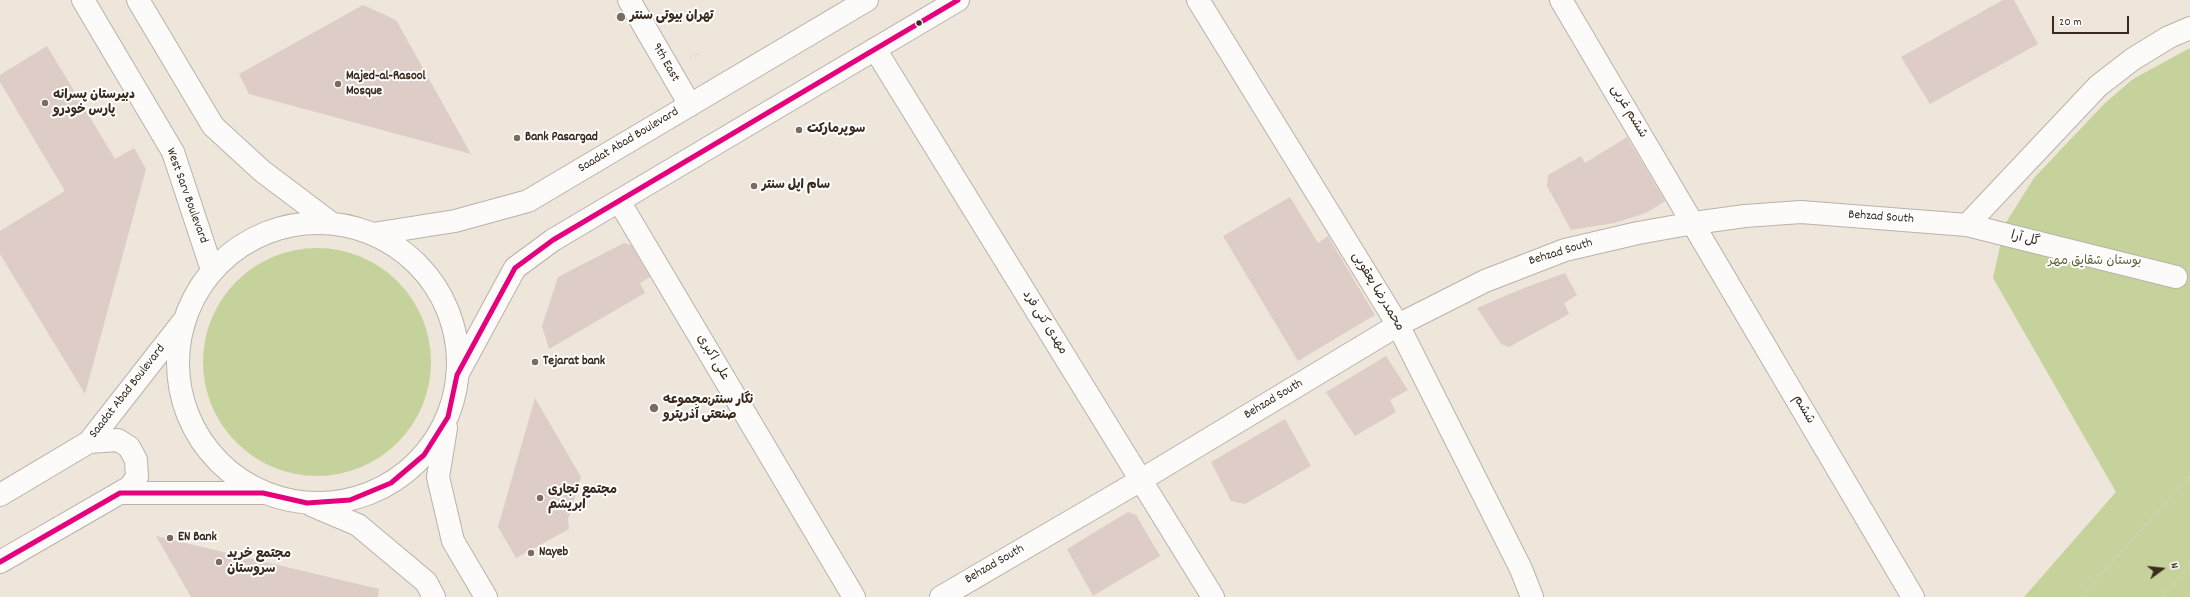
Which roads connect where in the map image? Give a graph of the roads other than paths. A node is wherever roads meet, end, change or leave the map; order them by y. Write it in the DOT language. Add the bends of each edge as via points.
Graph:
graph roads {
  1 [pos="83,0"];
  2 [pos="138,0"];
  3 [pos="629,0"];
  4 [pos="867,0"];
  5 [pos="958,0"];
  6 [pos="1198,0"];
  7 [pos="1561,0"];
  8 [pos="2190,28"];
  9 [pos="875,49"];
  10 [pos="690,105"];
  11 [pos="619,201"];
  12 [pos="331,223"];
  13 [pos="1694,223"];
  14 [pos="1967,225"];
  15 [pos="373,234"];
  16 [pos="212,270"];
  17 [pos="2176,278"];
  18 [pos="186,318"];
  19 [pos="1398,325"];
  20 [pos="457,375"];
  21 [pos="448,417"];
  22 [pos="89,442"];
  23 [pos="1141,480"];
  24 [pos="120,493"];
  25 [pos="263,493"];
  26 [pos="0,495"];
  27 [pos="306,504"];
  28 [pos="0,562"];
  29 [pos="434,597"];
  30 [pos="486,597"];
  31 [pos="854,597"];
  32 [pos="941,597"];
  33 [pos="1213,597"];
  34 [pos="1532,597"];
  35 [pos="1913,597"];
  1 -- 16 [label="street, West Sarv Boulevard" via="173,152"];
  2 -- 12 [label="street" via="213,126 262,172"];
  3 -- 10 [label="street, 9th East"];
  4 -- 10 [label="street, Saadat Abad Boulevard"];
  5 -- 9 [label="street"];
  6 -- 19 [label="street, محمدرضا یعقوبی"];
  7 -- 13 [label="street, ششم غربی"];
  8 -- 14 [label="street" via="2169,37 2133,59 2098,86"];
  9 -- 11 [label="street"];
  9 -- 23 [label="street, مهدی کنی فرد"];
  10 -- 15 [label="street, Saadat Abad Boulevard" via="528,201 455,221"];
  11 -- 20 [label="street" via="552,240 515,268"];
  11 -- 31 [label="street, علی اکبری"];
  12 -- 15 [label="street"];
  12 -- 16 [label="street" via="287,225 246,242"];
  13 -- 14 [label="street, Behzad South" via="1801,212"];
  13 -- 19 [label="street, Behzad South" via="1565,250 1485,281"];
  13 -- 35 [label="street, ششم"];
  14 -- 17 [label="street, گل آرا"];
  15 -- 20 [label="street" via="410,257 438,291 455,331"];
  16 -- 18 [label="street" via="189,307"];
  18 -- 22 [label="street, Saadat Abad Boulevard"];
  18 -- 25 [label="street" via="178,350 181,394 197,436 226,469"];
  19 -- 23 [label="street, Behzad South"];
  19 -- 34 [label="street, محمدرضا یعقوبی" via="1521,569"];
  20 -- 21 [label="street"];
  21 -- 27 [label="street" via="424,455 391,483 350,500"];
  21 -- 30 [label="street" via="438,477 453,541"];
  22 -- 24 [label="street" via="118,440 129,447 136,460 137,477 130,487"];
  22 -- 26 [label="street, Saadat Abad Boulevard"];
  23 -- 32 [label="street, Behzad South"];
  23 -- 33 [label="street, مهدی کنی فرد"];
  24 -- 25 [label="street"];
  24 -- 28 [label="street"];
  25 -- 27 [label="street"];
  27 -- 29 [label="street" via="358,525 426,582"];
}
